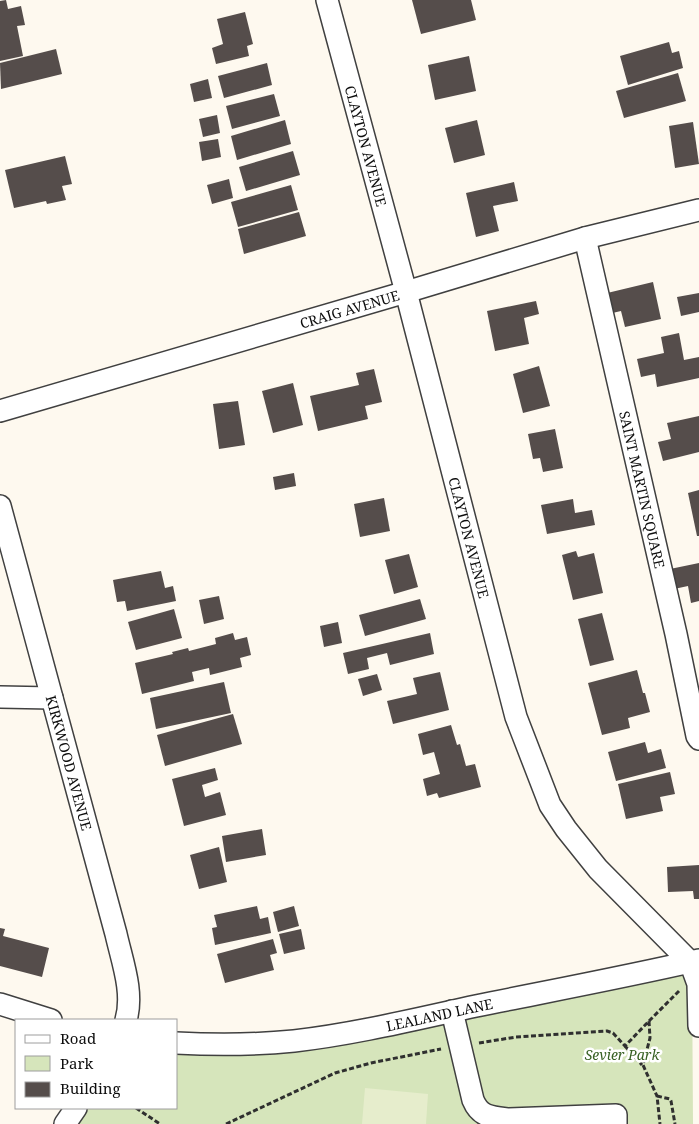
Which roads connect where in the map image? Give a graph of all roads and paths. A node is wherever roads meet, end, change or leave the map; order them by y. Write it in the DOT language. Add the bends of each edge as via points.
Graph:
graph roads {
  1 [pos="327,0"];
  2 [pos="699,210"];
  3 [pos="586,238"];
  4 [pos="406,292"];
  5 [pos="0,411"];
  6 [pos="0,506"];
  7 [pos="0,697"];
  8 [pos="52,698"];
  9 [pos="699,739"];
  10 [pos="695,966"];
  11 [pos="0,1004"];
  12 [pos="452,1011"];
  13 [pos="49,1019"];
  14 [pos="126,1019"];
  15 [pos="649,1021"];
  16 [pos="699,1026"];
  17 [pos="178,1043"];
  18 [pos="626,1046"];
  19 [pos="643,1065"];
  20 [pos="657,1096"];
  21 [pos="75,1109"];
  22 [pos="137,1109"];
  23 [pos="560,1121"];
  24 [pos="509,1122"];
  25 [pos="65,1124"];
  26 [pos="159,1124"];
  27 [pos="616,1124"];
  28 [pos="675,1124"];
  1 -- 4 [label="street, CLAYTON AVENUE"];
  2 -- 3 [label="street, CRAIG AVENUE"];
  3 -- 4 [label="street, CRAIG AVENUE"];
  3 -- 9 [label="street, SAINT MARTIN SQUARE"];
  4 -- 5 [label="street, CRAIG AVENUE"];
  4 -- 10 [label="street, CLAYTON AVENUE" via="516,717 550,805 598,869"];
  6 -- 8 [label="street, KIRKWOOD AVENUE"];
  7 -- 8 [label="street"];
  8 -- 14 [label="street, KIRKWOOD AVENUE" via="116,934 127,985 129,1009"];
  10 -- 12 [label="street, LEALAND LANE"];
  10 -- 15 [label="path"];
  10 -- 16 [label="street"];
  11 -- 13 [label="street"];
  12 -- 17 [label="street, LEALAND LANE" via="294,1041 236,1045"];
  12 -- 24 [label="street" via="475,1106 485,1115"];
  18 -- 19 [label="path"];
  20 -- 28 [label="path" via="672,1100"];
  21 -- 25 [label="street"];
  22 -- 26 [label="path"];
  23 -- 24 [label="street"];
  23 -- 27 [label="street" via="616,1115"];
}
